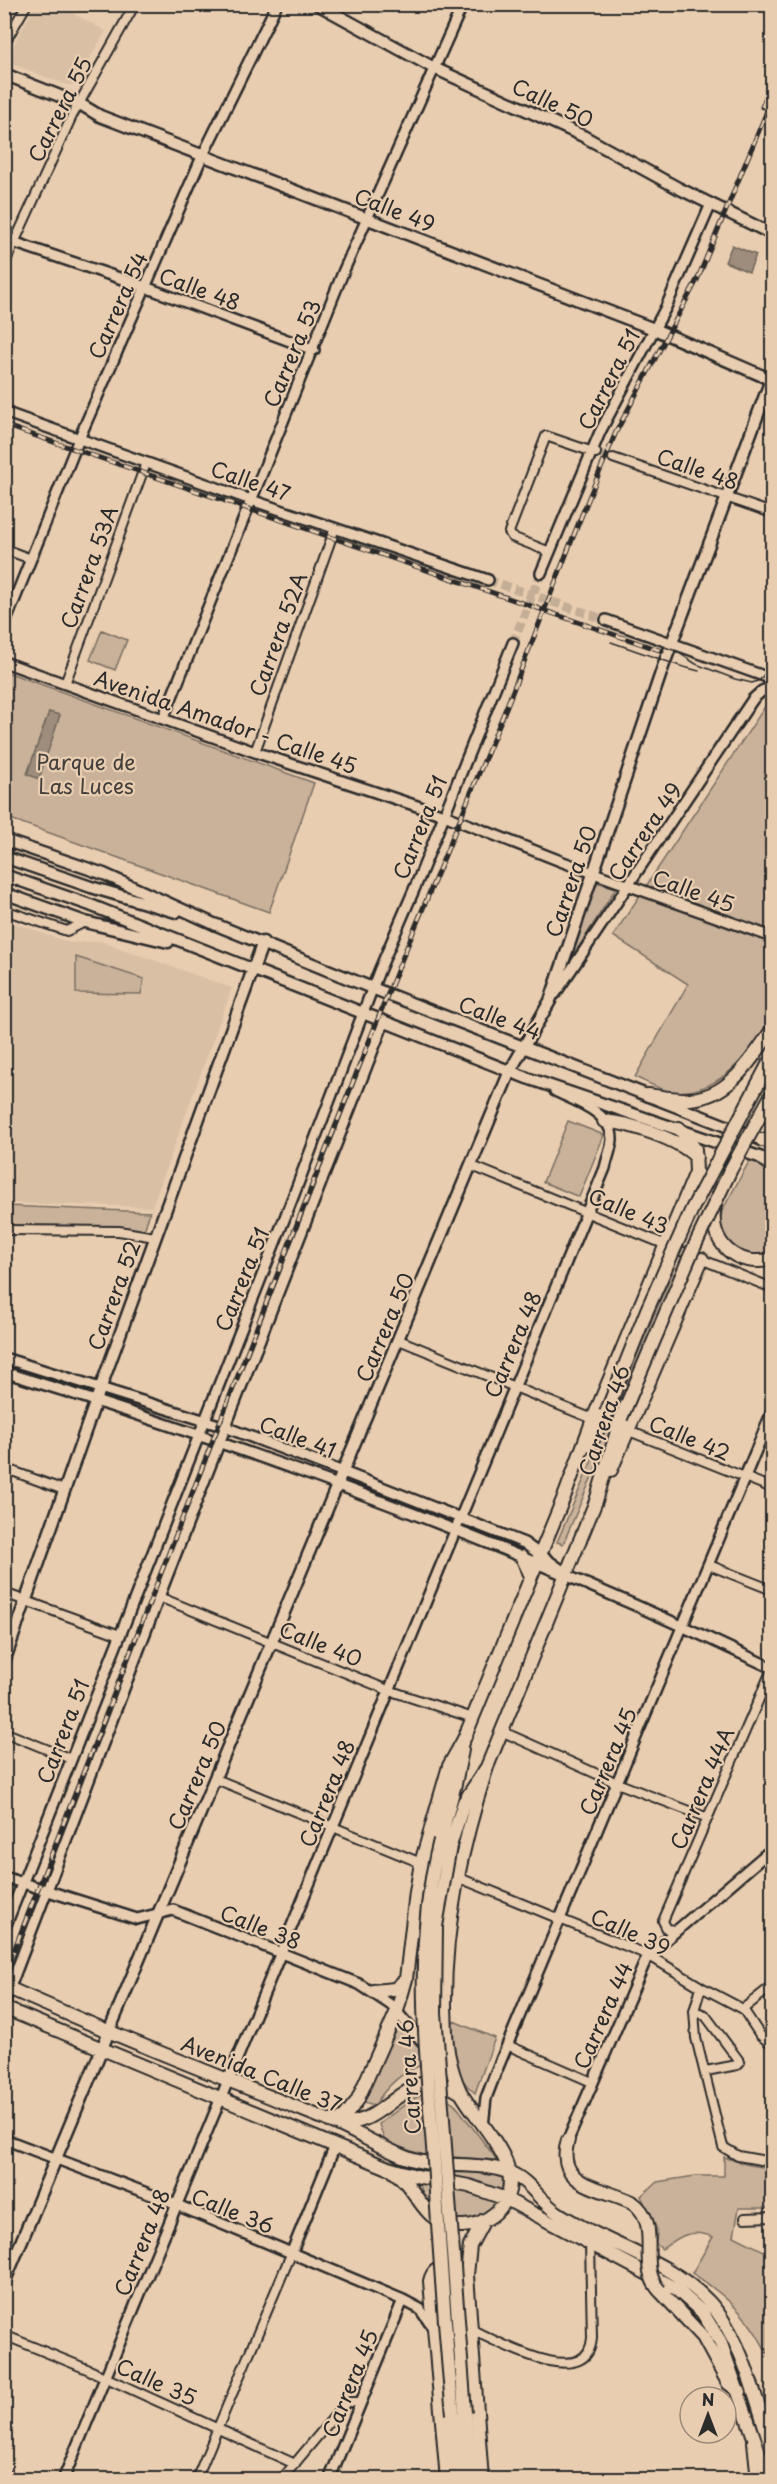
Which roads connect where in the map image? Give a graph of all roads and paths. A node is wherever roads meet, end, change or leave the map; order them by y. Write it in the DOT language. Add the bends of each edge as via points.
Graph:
graph roads {
  1 [pos="27,4"];
  2 [pos="135,4"];
  3 [pos="277,4"];
  4 [pos="317,4"];
  5 [pos="463,4"];
  6 [pos="4,44"];
  7 [pos="434,68"];
  8 [pos="4,74"];
  9 [pos="80,104"];
  10 [pos="202,155"];
  11 [pos="711,204"];
  12 [pos="367,219"];
  13 [pos="772,234"];
  14 [pos="4,239"];
  15 [pos="16,243"];
  16 [pos="4,265"];
  17 [pos="145,287"];
  18 [pos="654,329"];
  19 [pos="314,350"];
  20 [pos="772,379"];
  21 [pos="4,412"];
  22 [pos="79,439"];
  23 [pos="594,452"];
  24 [pos="613,458"];
  25 [pos="146,463"];
  26 [pos="727,497"];
  27 [pos="251,500"];
  28 [pos="772,513"];
  29 [pos="335,528"];
  30 [pos="4,549"];
  31 [pos="550,552"];
  32 [pos="31,560"];
  33 [pos="541,573"];
  34 [pos="488,580"];
  35 [pos="606,620"];
  36 [pos="4,626"];
  37 [pos="672,642"];
  38 [pos="513,643"];
  39 [pos="4,662"];
  40 [pos="772,679"];
  41 [pos="64,684"];
  42 [pos="772,687"];
  43 [pos="163,719"];
  44 [pos="255,752"];
  45 [pos="440,814"];
  46 [pos="4,840"];
  47 [pos="4,857"];
  48 [pos="593,873"];
  49 [pos="4,875"];
  50 [pos="629,885"];
  51 [pos="4,893"];
  52 [pos="4,910"];
  53 [pos="85,922"];
  54 [pos="214,924"];
  55 [pos="772,937"];
  56 [pos="263,942"];
  57 [pos="205,952"];
  58 [pos="254,969"];
  59 [pos="372,988"];
  60 [pos="550,1001"];
  61 [pos="363,1014"];
  62 [pos="384,1022"];
  63 [pos="772,1030"];
  64 [pos="522,1047"];
  65 [pos="771,1059"];
  66 [pos="510,1071"];
  67 [pos="527,1078"];
  68 [pos="648,1095"];
  69 [pos="772,1095"];
  70 [pos="604,1120"];
  71 [pos="679,1128"];
  72 [pos="769,1142"];
  73 [pos="697,1157"];
  74 [pos="769,1162"];
  75 [pos="472,1166"];
  76 [pos="715,1204"];
  77 [pos="587,1212"];
  78 [pos="4,1230"];
  79 [pos="155,1237"];
  80 [pos="666,1245"];
  81 [pos="702,1259"];
  82 [pos="768,1260"];
  83 [pos="772,1288"];
  84 [pos="399,1340"];
  85 [pos="4,1358"];
  86 [pos="4,1372"];
  87 [pos="101,1387"];
  88 [pos="514,1387"];
  89 [pos="96,1400"];
  90 [pos="772,1412"];
  91 [pos="593,1419"];
  92 [pos="204,1421"];
  93 [pos="225,1427"];
  94 [pos="628,1431"];
  95 [pos="199,1434"];
  96 [pos="219,1442"];
  97 [pos="4,1468"];
  98 [pos="344,1472"];
  99 [pos="745,1478"];
  100 [pos="339,1484"];
  101 [pos="772,1488"];
  102 [pos="64,1490"];
  103 [pos="566,1492"];
  104 [pos="596,1501"];
  105 [pos="460,1518"];
  106 [pos="454,1531"];
  107 [pos="522,1557"];
  108 [pos="538,1559"];
  109 [pos="709,1565"];
  110 [pos="566,1574"];
  111 [pos="531,1576"];
  112 [pos="772,1590"];
  113 [pos="4,1593"];
  114 [pos="159,1597"];
  115 [pos="25,1601"];
  116 [pos="683,1626"];
  117 [pos="120,1635"];
  118 [pos="272,1643"];
  119 [pos="4,1662"];
  120 [pos="772,1668"];
  121 [pos="388,1690"];
  122 [pos="472,1718"];
  123 [pos="501,1731"];
  124 [pos="4,1732"];
  125 [pos="464,1740"];
  126 [pos="71,1759"];
  127 [pos="487,1767"];
  128 [pos="216,1779"];
  129 [pos="617,1783"];
  130 [pos="708,1818"];
  131 [pos="332,1827"];
  132 [pos="445,1843"];
  133 [pos="772,1849"];
  134 [pos="421,1863"];
  135 [pos="4,1876"];
  136 [pos="457,1877"];
  137 [pos="22,1883"];
  138 [pos="46,1890"];
  139 [pos="160,1914"];
  140 [pos="560,1920"];
  141 [pos="4,1930"];
  142 [pos="677,1930"];
  143 [pos="280,1953"];
  144 [pos="648,1955"];
  145 [pos="406,1979"];
  146 [pos="445,1983"];
  147 [pos="772,1986"];
  148 [pos="7,1987"];
  149 [pos="701,1987"];
  150 [pos="373,1991"];
  151 [pos="4,2003"];
  152 [pos="4,2008"];
  153 [pos="742,2009"];
  154 [pos="397,2011"];
  155 [pos="694,2011"];
  156 [pos="110,2031"];
  157 [pos="507,2045"];
  158 [pos="772,2045"];
  159 [pos="103,2049"];
  160 [pos="706,2071"];
  161 [pos="227,2080"];
  162 [pos="592,2082"];
  163 [pos="461,2093"];
  164 [pos="220,2098"];
  165 [pos="329,2121"];
  166 [pos="483,2126"];
  167 [pos="4,2139"];
  168 [pos="568,2140"];
  169 [pos="335,2146"];
  170 [pos="57,2157"];
  171 [pos="772,2162"];
  172 [pos="388,2169"];
  173 [pos="509,2173"];
  174 [pos="508,2204"];
  175 [pos="175,2205"];
  176 [pos="772,2217"];
  177 [pos="745,2218"];
  178 [pos="484,2220"];
  179 [pos="590,2243"];
  180 [pos="291,2254"];
  181 [pos="466,2276"];
  182 [pos="4,2283"];
  183 [pos="403,2300"];
  184 [pos="472,2330"];
  185 [pos="435,2332"];
  186 [pos="4,2335"];
  187 [pos="104,2378"];
  188 [pos="740,2392"];
  189 [pos="359,2402"];
  190 [pos="459,2414"];
  191 [pos="752,2425"];
  192 [pos="217,2427"];
  193 [pos="772,2448"];
  194 [pos="295,2463"];
  195 [pos="4,2475"];
  196 [pos="14,2480"];
  197 [pos="63,2480"];
  198 [pos="196,2480"];
  199 [pos="281,2480"];
  200 [pos="328,2480"];
  201 [pos="447,2480"];
  202 [pos="459,2480"];
  203 [pos="470,2480"];
  204 [pos="482,2480"];
  205 [pos="756,2480"];
  206 [pos="769,2480"];
  1 -- 6 [label="street"];
  2 -- 9 [label="street, Carrera 55"];
  3 -- 10 [label="street, Carrera 54"];
  4 -- 7 [label="main road, Calle 50"];
  5 -- 7 [label="street, Carrera 53"];
  7 -- 11 [label="main road, Calle 50" via="583,136"];
  7 -- 12 [label="street, Carrera 53"];
  8 -- 9 [label="main road, Calle 49"];
  9 -- 10 [label="main road, Calle 49" via="100,116"];
  9 -- 15 [label="street, Carrera 55"];
  10 -- 12 [label="main road, Calle 49"];
  10 -- 17 [label="street, Carrera 54"];
  11 -- 13 [label="main road, Calle 50"];
  11 -- 18 [label="street, Carrera 51"];
  12 -- 18 [label="main road, Calle 49"];
  12 -- 19 [label="street, Carrera 53"];
  14 -- 15 [label="street, Calle 48"];
  15 -- 16 [label="street, Carrera 55"];
  15 -- 17 [label="street, Calle 48"];
  17 -- 19 [label="street, Calle 48"];
  17 -- 22 [label="street, Carrera 54"];
  18 -- 20 [label="main road, Calle 49"];
  18 -- 23 [label="street, Carrera 51"];
  19 -- 27 [label="street, Carrera 53"];
  20 -- 26 [label="main road, Carrera 50"];
  21 -- 22 [label="street, Calle 47"];
  22 -- 25 [label="street, Calle 47"];
  22 -- 32 [label="street, Carrera 54"];
  23 -- 31 [label="street, Carrera 51"];
  23 -- 31 [label="street" via="546,436 509,532 512,537"];
  24 -- 26 [label="street, Calle 48"];
  25 -- 27 [label="street, Calle 47"];
  25 -- 41 [label="street, Carrera 53A"];
  26 -- 28 [label="street, Calle 48"];
  26 -- 37 [label="main road, Carrera 50"];
  27 -- 29 [label="street, Calle 47"];
  27 -- 43 [label="street, Carrera 53"];
  29 -- 34 [label="street, Calle 47"];
  29 -- 44 [label="street, Carrera 52A"];
  30 -- 32 [label="street"];
  31 -- 33 [label="street, Carrera 51"];
  32 -- 36 [label="street, Carrera 54"];
  35 -- 37 [label="street"];
  37 -- 40 [label="street"];
  37 -- 48 [label="main road, Carrera 50"];
  38 -- 45 [label="street, Carrera 51"];
  39 -- 41 [label="street, Avenida Amador - Calle 45"];
  41 -- 43 [label="street, Avenida Amador - Calle 45"];
  42 -- 50 [label="street, Carrera 49" via="753,699"];
  43 -- 44 [label="street, Avenida Amador - Calle 45"];
  44 -- 45 [label="street, Avenida Amador - Calle 45"];
  45 -- 48 [label="street, Calle 45"];
  45 -- 59 [label="street, Carrera 51"];
  46 -- 54 [label="main road, Calle 44" via="104,874"];
  47 -- 54 [label="main road, Calle 44"];
  48 -- 50 [label="street, Calle 45"];
  48 -- 60 [label="main road, Carrera 50"];
  49 -- 57 [label="main road"];
  50 -- 55 [label="street, Calle 45"];
  50 -- 60 [label="street, Carrera 49"];
  51 -- 53 [label="main road"];
  52 -- 53 [label="street" via="67,931"];
  53 -- 57 [label="main road"];
  54 -- 56 [label="main road, Calle 44"];
  56 -- 58 [label="main road, Carrera 52"];
  56 -- 59 [label="main road, Calle 44"];
  57 -- 58 [label="main road"];
  58 -- 61 [label="main road"];
  58 -- 79 [label="main road, Carrera 52"];
  59 -- 61 [label="street, Carrera 51"];
  59 -- 64 [label="main road, Calle 44"];
  60 -- 64 [label="main road, Carrera 50"];
  61 -- 62 [label="main road"];
  61 -- 92 [label="street, Carrera 51"];
  62 -- 66 [label="main road"];
  62 -- 93 [label="street, Carrera 51"];
  63 -- 68 [label="main road" via="741,1071 713,1093 690,1099"];
  64 -- 66 [label="main road, Carrera 50"];
  64 -- 68 [label="main road, Calle 44"];
  65 -- 103 [label="main road, Carrera 46, bridge" via="692,1209 606,1413"];
  66 -- 67 [label="main road"];
  66 -- 75 [label="main road, Carrera 50"];
  67 -- 70 [label="street" via="596,1112"];
  67 -- 71 [label="main road"];
  68 -- 72 [label="main road, Calle 44"];
  69 -- 76 [label="main road, Carrera 46, bridge"];
  70 -- 73 [label="main road" via="682,1145"];
  70 -- 77 [label="street, Carrera 48" via="612,1141"];
  71 -- 73 [label="main road"];
  71 -- 74 [label="main road"];
  73 -- 80 [label="main road, Carrera 46" via="696,1172"];
  75 -- 77 [label="street, Calle 43"];
  75 -- 84 [label="main road, Carrera 50"];
  76 -- 82 [label="main road" via="713,1226 723,1246 741,1259"];
  76 -- 104 [label="main road, Carrera 46, bridge" via="621,1418"];
  77 -- 80 [label="street, Calle 43"];
  77 -- 88 [label="street, Carrera 48"];
  78 -- 79 [label="street" via="119,1231"];
  79 -- 87 [label="main road, Carrera 52"];
  80 -- 81 [label="street, Calle 43"];
  80 -- 91 [label="main road, Carrera 46"];
  81 -- 83 [label="street, Calle 43"];
  81 -- 94 [label="main road"];
  84 -- 88 [label="street"];
  84 -- 98 [label="main road, Carrera 50"];
  85 -- 87 [label="street, Calle 41"];
  86 -- 89 [label="street, Calle 41"];
  87 -- 89 [label="main road, Carrera 52"];
  87 -- 92 [label="street, Calle 41"];
  88 -- 91 [label="street"];
  88 -- 105 [label="street, Carrera 48"];
  89 -- 95 [label="street, Calle 41"];
  89 -- 102 [label="main road, Carrera 52"];
  90 -- 99 [label="street, Carrera 45"];
  91 -- 103 [label="main road, Carrera 46"];
  92 -- 93 [label="street, Calle 41"];
  92 -- 95 [label="street, Carrera 51"];
  93 -- 96 [label="street, Carrera 51"];
  93 -- 98 [label="street, Calle 41"];
  94 -- 99 [label="street, Calle 42"];
  94 -- 104 [label="main road"];
  95 -- 96 [label="street, Calle 41"];
  95 -- 117 [label="street, Carrera 51"];
  96 -- 100 [label="street, Calle 41"];
  96 -- 114 [label="street, Carrera 51"];
  97 -- 102 [label="street"];
  98 -- 100 [label="main road, Carrera 50"];
  98 -- 105 [label="street, Calle 41"];
  99 -- 101 [label="street, Calle 42"];
  99 -- 109 [label="street, Carrera 45"];
  100 -- 106 [label="street, Calle 41"];
  100 -- 118 [label="main road, Carrera 50"];
  102 -- 115 [label="main road, Carrera 52"];
  103 -- 108 [label="main road, Carrera 46"];
  104 -- 110 [label="main road, Carrera 46"];
  105 -- 106 [label="street, Carrera 48"];
  105 -- 108 [label="street, Calle 41" via="524,1543"];
  106 -- 107 [label="street, Calle 41"];
  106 -- 121 [label="street, Carrera 48"];
  107 -- 108 [label="street, Calle 41"];
  107 -- 111 [label="main road"];
  108 -- 110 [label="street, Calle 41"];
  108 -- 111 [label="main road, Carrera 46"];
  109 -- 112 [label="street"];
  109 -- 116 [label="street, Carrera 45"];
  110 -- 116 [label="street, Calle 41"];
  110 -- 123 [label="main road, Carrera 46"];
  111 -- 122 [label="main road, Carrera 46"];
  113 -- 115 [label="street"];
  114 -- 118 [label="street, Calle 40"];
  114 -- 138 [label="street, Carrera 51"];
  115 -- 117 [label="street"];
  115 -- 119 [label="main road, Carrera 52"];
  116 -- 120 [label="street, Calle 41"];
  116 -- 129 [label="street, Carrera 45"];
  117 -- 126 [label="street, Carrera 51"];
  118 -- 121 [label="street, Calle 40"];
  118 -- 128 [label="main road, Carrera 50"];
  120 -- 130 [label="street, Carrera 44A"];
  121 -- 122 [label="street, Calle 40"];
  121 -- 131 [label="street, Carrera 48"];
  122 -- 125 [label="main road, Carrera 46"];
  123 -- 127 [label="main road, Carrera 46"];
  123 -- 129 [label="street"];
  124 -- 126 [label="street"];
  125 -- 132 [label="main road, Carrera 46"];
  125 -- 134 [label="main road, Carrera 46" via="449,1766"];
  126 -- 137 [label="street, Carrera 51"];
  127 -- 132 [label="main road, Carrera 46" via="464,1802"];
  127 -- 136 [label="main road, Carrera 46"];
  128 -- 131 [label="street"];
  128 -- 139 [label="main road, Carrera 50"];
  129 -- 130 [label="street"];
  129 -- 140 [label="street, Carrera 45"];
  130 -- 142 [label="street, Carrera 44A" via="663,1921 667,1929"];
  131 -- 134 [label="street"];
  131 -- 143 [label="street, Carrera 48"];
  132 -- 190 [label="main road, Carrera 46, bridge" via="426,1914 422,1989 442,2298"];
  133 -- 142 [label="street, Carrera 44"];
  134 -- 145 [label="main road, Carrera 46"];
  135 -- 137 [label="street, Calle 38"];
  136 -- 140 [label="street, Calle 39"];
  136 -- 146 [label="main road, Carrera 46"];
  137 -- 138 [label="street, Calle 38"];
  137 -- 141 [label="street, Carrera 51"];
  138 -- 139 [label="street, Calle 38" via="137,1919"];
  138 -- 148 [label="street, Carrera 51"];
  139 -- 143 [label="street, Calle 38" via="176,1912"];
  139 -- 156 [label="main road, Carrera 50"];
  140 -- 144 [label="street, Calle 39"];
  140 -- 157 [label="street, Carrera 45"];
  142 -- 144 [label="street, Carrera 44"];
  143 -- 150 [label="street, Calle 38"];
  143 -- 161 [label="street, Carrera 48"];
  144 -- 149 [label="street, Calle 39"];
  144 -- 162 [label="street, Carrera 44"];
  145 -- 146 [label="main road" via="420,1995 435,1993"];
  145 -- 150 [label="main road" via="395,1989"];
  145 -- 154 [label="main road, Carrera 46"];
  146 -- 163 [label="main road, Carrera 46" via="446,2042"];
  147 -- 153 [label="street"];
  148 -- 151 [label="street, Carrera 51"];
  148 -- 156 [label="main road, Avenida Calle 37"];
  149 -- 153 [label="street, Calle 39"];
  149 -- 155 [label="street"];
  150 -- 154 [label="street, Calle 38"];
  152 -- 159 [label="main road, Avenida Calle 37"];
  153 -- 158 [label="street, Calle 39"];
  154 -- 163 [label="street, Calle 38"];
  154 -- 165 [label="main road, Carrera 46" via="357,2101 345,2116"];
  155 -- 160 [label="street" via="696,2038"];
  155 -- 160 [label="street" via="705,2015 740,2062"];
  156 -- 159 [label="main road, Carrera 50"];
  156 -- 161 [label="main road, Avenida Calle 37"];
  157 -- 162 [label="street"];
  157 -- 166 [label="street, Carrera 45" via="486,2098"];
  159 -- 164 [label="main road, Avenida Calle 37"];
  159 -- 170 [label="main road, Carrera 50"];
  160 -- 171 [label="street" via="723,2147 738,2156"];
  161 -- 164 [label="street, Carrera 48"];
  161 -- 165 [label="main road, Avenida Calle 37"];
  162 -- 168 [label="street, Carrera 44"];
  163 -- 165 [label="main road" via="446,2085 420,2084 366,2119 341,2124"];
  163 -- 166 [label="main road, Carrera 46"];
  164 -- 169 [label="main road, Avenida Calle 37"];
  164 -- 175 [label="street, Carrera 48"];
  165 -- 173 [label="main road, Avenida Calle 37" via="418,2161"];
  166 -- 173 [label="main road, Carrera 46" via="503,2155"];
  167 -- 170 [label="street, Calle 36"];
  168 -- 188 [label="main road, bridge" via="565,2163 573,2176 632,2202 641,2210 648,2222 649,2276 703,2337 728,2383"];
  169 -- 172 [label="main road, Avenida Calle 37"];
  169 -- 180 [label="street"];
  170 -- 175 [label="street, Calle 36"];
  170 -- 182 [label="main road, Carrera 50"];
  172 -- 174 [label="main road, Avenida Calle 37" via="469,2186"];
  172 -- 178 [label="main road" via="401,2177 428,2214 439,2222 466,2226"];
  173 -- 174 [label="main road"];
  173 -- 193 [label="main road" via="526,2182 560,2214 659,2265 709,2302 732,2335"];
  174 -- 178 [label="main road"];
  174 -- 179 [label="main road"];
  175 -- 180 [label="street, Calle 36"];
  175 -- 187 [label="street, Carrera 48"];
  176 -- 177 [label="street"];
  178 -- 181 [label="main road" via="471,2246"];
  179 -- 184 [label="street" via="592,2338 585,2356 577,2361 549,2362"];
  179 -- 188 [label="main road" via="665,2283 694,2304 720,2341"];
  180 -- 183 [label="street, Calle 36"];
  180 -- 192 [label="street"];
  181 -- 184 [label="main road"];
  181 -- 185 [label="main road" via="445,2267 431,2276"];
  183 -- 185 [label="street, Calle 36" via="425,2314"];
  183 -- 189 [label="street, Carrera 45"];
  184 -- 204 [label="main road"];
  185 -- 201 [label="main road"];
  186 -- 187 [label="street, Calle 35"];
  187 -- 192 [label="street, Calle 35"];
  187 -- 197 [label="street, Carrera 48"];
  188 -- 191 [label="main road"];
  189 -- 194 [label="street" via="343,2406"];
  189 -- 200 [label="street, Carrera 45"];
  190 -- 202 [label="main road"];
  190 -- 203 [label="main road"];
  191 -- 205 [label="street"];
  191 -- 206 [label="main road"];
  192 -- 194 [label="street, Calle 35"];
  192 -- 198 [label="street"];
  194 -- 199 [label="street"];
  195 -- 196 [label="street"];
}
